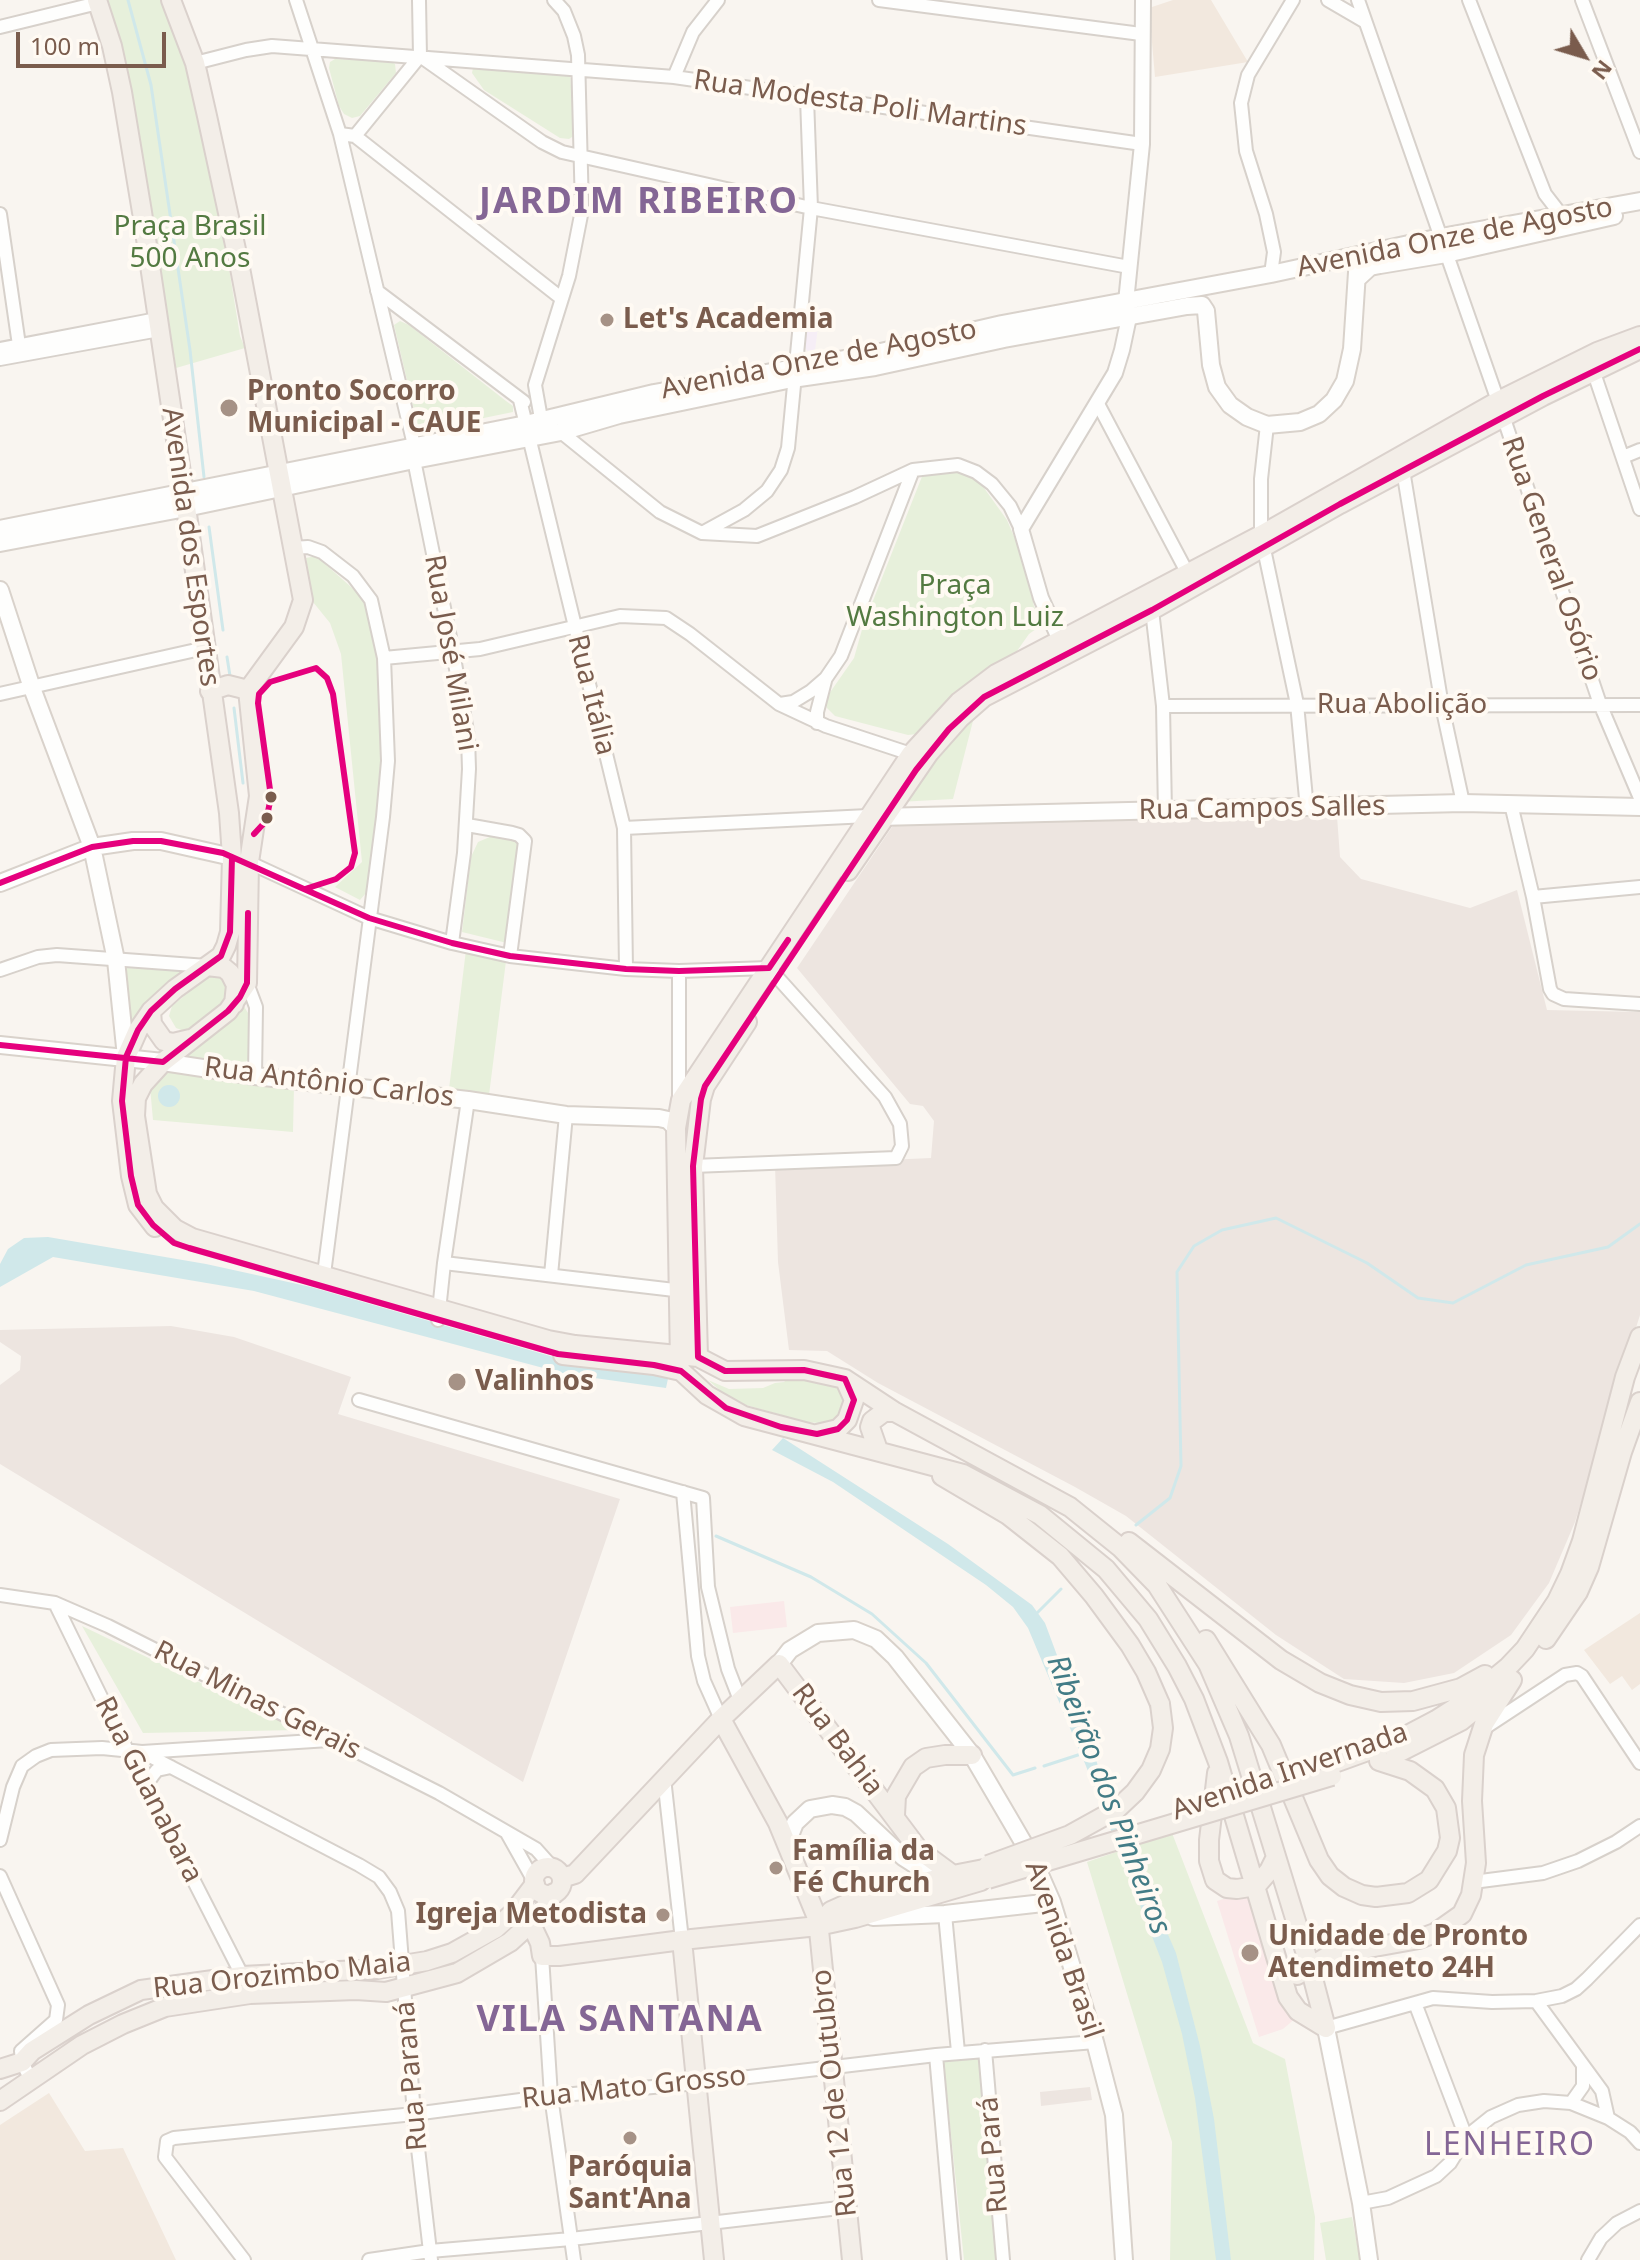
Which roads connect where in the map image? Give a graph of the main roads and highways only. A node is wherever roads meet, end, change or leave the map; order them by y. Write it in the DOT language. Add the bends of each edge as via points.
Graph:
graph roads {
  1 [pos="171,0"];
  2 [pos="97,2"];
  3 [pos="1640,201"];
  4 [pos="1640,210"];
  5 [pos="1444,246"];
  6 [pos="1358,257"];
  7 [pos="1357,279"];
  8 [pos="1225,282"];
  9 [pos="1127,310"];
  10 [pos="1206,311"];
  11 [pos="1640,336"];
  12 [pos="1640,349"];
  13 [pos="794,373"];
  14 [pos="1501,409"];
  15 [pos="528,431"];
  16 [pos="280,481"];
  17 [pos="185,501"];
  18 [pos="0,529"];
  19 [pos="1262,541"];
  20 [pos="0,543"];
  21 [pos="0,590"];
  22 [pos="1062,647"];
  23 [pos="248,690"];
  24 [pos="210,691"];
  25 [pos="1640,807"];
  26 [pos="876,817"];
  27 [pos="92,847"];
  28 [pos="240,860"];
  29 [pos="0,883"];
  30 [pos="207,966"];
  31 [pos="773,972"];
  32 [pos="234,1004"];
  33 [pos="151,1011"];
  34 [pos="192,1038"];
  35 [pos="0,1045"];
  36 [pos="126,1057"];
  37 [pos="163,1062"];
  38 [pos="701,1099"];
  39 [pos="679,1106"];
  40 [pos="659,1118"];
  41 [pos="676,1128"];
  42 [pos="688,1291"];
  43 [pos="439,1315"];
  44 [pos="1640,1337"];
  45 [pos="1632,1357"];
  46 [pos="686,1361"];
  47 [pos="845,1379"];
  48 [pos="1640,1402"];
  49 [pos="895,1412"];
  50 [pos="1633,1421"];
  51 [pos="817,1434"];
  52 [pos="878,1450"];
  53 [pos="918,1463"];
  54 [pos="1070,1507"];
  55 [pos="1157,1585"];
  56 [pos="1544,1623"];
  57 [pos="779,1664"];
  58 [pos="1512,1680"];
  59 [pos="721,1719"];
  60 [pos="972,1755"];
  61 [pos="1379,1761"];
  62 [pos="1218,1762"];
  63 [pos="1331,1770"];
  64 [pos="895,1815"];
  65 [pos="787,1843"];
  66 [pos="1276,1857"];
  67 [pos="985,1871"];
  68 [pos="949,1876"];
  69 [pos="556,1880"];
  70 [pos="1256,1886"];
  71 [pos="1052,1902"];
  72 [pos="513,1913"];
  73 [pos="855,1918"];
  74 [pos="531,1924"];
  75 [pos="818,1926"];
  76 [pos="682,1940"];
  77 [pos="1278,1967"];
  78 [pos="1310,1967"];
  79 [pos="246,1985"];
  80 [pos="1326,2028"];
  81 [pos="0,2069"];
  82 [pos="0,2101"];
  83 [pos="714,2260"];
  84 [pos="852,2260"];
  85 [pos="1124,2260"];
  86 [pos="1369,2260"];
  1 -- 16 [label="main road, Avenida dos Esportes" via="195,63"];
  2 -- 17 [label="main road, Avenida dos Esportes" via="122,92"];
  3 -- 5 [label="main road, Avenida Onze de Agosto"];
  4 -- 5 [label="main road, Avenida Onze de Agosto"];
  5 -- 6 [label="main road, Avenida Onze de Agosto"];
  5 -- 7 [label="main road, Avenida Onze de Agosto" via="1370,267"];
  6 -- 7 [label="main road"];
  6 -- 8 [label="main road, Avenida Onze de Agosto"];
  7 -- 10 [label="main road" via="1345,381 1319,414 1300,422 1267,425 1230,405 1217,387 1211,365"];
  8 -- 9 [label="main road, Avenida Onze de Agosto"];
  8 -- 10 [label="main road"];
  9 -- 10 [label="main road, Avenida Onze de Agosto" via="1202,305"];
  9 -- 13 [label="main road, Avenida Onze de Agosto" via="875,367"];
  11 -- 14 [label="main road" via="1597,352"];
  12 -- 14 [label="main road"];
  13 -- 15 [label="main road, Avenida Onze de Agosto" via="561,432"];
  13 -- 15 [label="main road, Avenida Onze de Agosto" via="654,393 544,416"];
  14 -- 19 [label="main road"];
  15 -- 16 [label="main road, Avenida Onze de Agosto"];
  16 -- 17 [label="main road, Avenida Onze de Agosto"];
  16 -- 23 [label="main road, Avenida dos Esportes" via="302,590 299,614"];
  17 -- 18 [label="main road, Avenida Onze de Agosto"];
  17 -- 20 [label="main road, Avenida Onze de Agosto"];
  17 -- 24 [label="main road, Avenida dos Esportes"];
  19 -- 22 [label="main road" via="1188,574"];
  19 -- 22 [label="main road" via="1152,610"];
  21 -- 27 [label="main road"];
  22 -- 26 [label="main road" via="960,718"];
  22 -- 26 [label="main road" via="977,686 959,702 911,754"];
  23 -- 24 [label="main road" via="228,685"];
  23 -- 28 [label="main road, Avenida dos Esportes" via="259,796"];
  24 -- 28 [label="main road, Avenida dos Esportes"];
  25 -- 26 [label="main road, Rua Campos Salles" via="1463,803"];
  26 -- 31 [label="main road"];
  27 -- 28 [label="main road" via="161,841"];
  27 -- 29 [label="main road"];
  27 -- 36 [label="main road" via="116,960"];
  28 -- 30 [label="main road, Avenida dos Esportes" via="230,932 221,956"];
  28 -- 32 [label="main road, Avenida dos Esportes" via="247,983"];
  30 -- 32 [label="main road" via="230,973 236,985"];
  30 -- 33 [label="main road, Avenida dos Esportes"];
  31 -- 38 [label="main road"];
  31 -- 39 [label="main road" via="687,1076"];
  32 -- 34 [label="main road"];
  33 -- 34 [label="main road" via="152,1024 164,1041"];
  33 -- 36 [label="main road, Avenida dos Esportes"];
  34 -- 37 [label="main road"];
  35 -- 36 [label="main road, Rua Antônio Carlos"];
  36 -- 37 [label="main road, Rua Antônio Carlos"];
  36 -- 43 [label="main road" via="122,1101 131,1176 138,1205 163,1235 189,1248"];
  37 -- 40 [label="main road, Rua Antônio Carlos" via="566,1115"];
  37 -- 43 [label="main road" via="143,1084 135,1116 147,1194 175,1229"];
  38 -- 39 [label="main road"];
  38 -- 42 [label="main road"];
  39 -- 40 [label="main road"];
  39 -- 41 [label="main road"];
  40 -- 41 [label="main road, Rua Antônio Carlos"];
  41 -- 42 [label="main road"];
  42 -- 46 [label="main road"];
  43 -- 46 [label="main road" via="575,1345"];
  44 -- 45 [label="main road, Avenida Invernada"];
  45 -- 50 [label="main road" via="1625,1417"];
  45 -- 56 [label="main road, Avenida Invernada" via="1582,1541"];
  46 -- 47 [label="main road" via="725,1371 804,1370"];
  46 -- 51 [label="main road" via="699,1389 726,1408"];
  47 -- 49 [label="main road"];
  47 -- 51 [label="main road" via="854,1400 847,1420 838,1429"];
  48 -- 50 [label="main road, Avenida Invernada"];
  49 -- 52 [label="main road" via="884,1412 872,1421"];
  49 -- 54 [label="main road"];
  50 -- 58 [label="main road, Avenida Invernada" via="1578,1592"];
  51 -- 52 [label="main road"];
  52 -- 53 [label="main road"];
  53 -- 62 [label="main road" via="963,1474 1014,1500 1061,1530 1106,1569 1148,1619 1177,1666"];
  53 -- 67 [label="main road, bridge" via="1008,1515 1060,1556 1130,1645 1160,1704 1160,1749 1135,1792 1117,1809 1070,1835"];
  54 -- 55 [label="main road"];
  54 -- 56 [label="main road" via="1114,1530 1281,1660 1350,1695 1381,1702 1413,1701 1461,1688 1497,1667"];
  55 -- 61 [label="main road" via="1189,1614 1256,1719 1330,1876 1355,1893 1376,1897 1408,1893 1429,1880 1450,1838 1446,1808 1435,1789 1410,1771"];
  55 -- 66 [label="main road" via="1226,1702"];
  56 -- 63 [label="main road, Avenida Invernada" via="1508,1667 1469,1699"];
  57 -- 59 [label="main road, Avenida Brasil"];
  57 -- 60 [label="main road, Avenida Brasil" via="790,1650 818,1633 854,1630 876,1639"];
  57 -- 64 [label="main road, Rua Bahia"];
  58 -- 61 [label="main road, Avenida Invernada" via="1461,1721"];
  58 -- 78 [label="main road" via="1480,1731 1472,1778 1476,1863 1469,1904 1462,1914 1435,1933 1330,1955"];
  59 -- 65 [label="main road, Rua 12 de Outubro"];
  59 -- 69 [label="main road, Rua Orozimbo Maia" via="575,1874"];
  60 -- 64 [label="main road" via="926,1758 913,1767 896,1796"];
  60 -- 71 [label="main road, Avenida Brasil"];
  61 -- 63 [label="main road, Avenida Invernada"];
  62 -- 70 [label="main road"];
  62 -- 70 [label="main road" via="1209,1840 1211,1873 1227,1888"];
  63 -- 67 [label="main road, Avenida Invernada, bridge"];
  64 -- 68 [label="main road, Rua Bahia" via="919,1850"];
  65 -- 68 [label="main road" via="795,1823 810,1809 845,1807 903,1857 925,1871"];
  65 -- 75 [label="main road, Rua 12 de Outubro"];
  66 -- 70 [label="main road"];
  66 -- 78 [label="main road"];
  67 -- 68 [label="main road"];
  67 -- 73 [label="main road"];
  68 -- 75 [label="main road" via="849,1902"];
  69 -- 72 [label="main road, Rua Orozimbo Maia" via="541,1893 535,1882"];
  69 -- 74 [label="main road, Rua Orozimbo Maia" via="542,1913"];
  70 -- 77 [label="main road"];
  71 -- 73 [label="main road"];
  71 -- 85 [label="main road, Avenida Brasil" via="1114,2115"];
  72 -- 74 [label="main road"];
  72 -- 79 [label="main road, Rua Orozimbo Maia" via="452,1953 401,1966"];
  73 -- 75 [label="main road"];
  74 -- 76 [label="main road" via="542,1956"];
  74 -- 79 [label="main road, Rua Orozimbo Maia" via="457,1973 386,1992"];
  75 -- 76 [label="main road"];
  75 -- 84 [label="main road, Rua 12 de Outubro"];
  76 -- 83 [label="main road"];
  77 -- 78 [label="main road" via="1297,1975"];
  77 -- 80 [label="main road" via="1298,2011"];
  78 -- 80 [label="main road"];
  79 -- 81 [label="main road, Rua Orozimbo Maia" via="141,1990 89,2015 22,2062"];
  79 -- 82 [label="main road, Rua Orozimbo Maia" via="145,2014 82,2045"];
  80 -- 86 [label="main road"];
}
